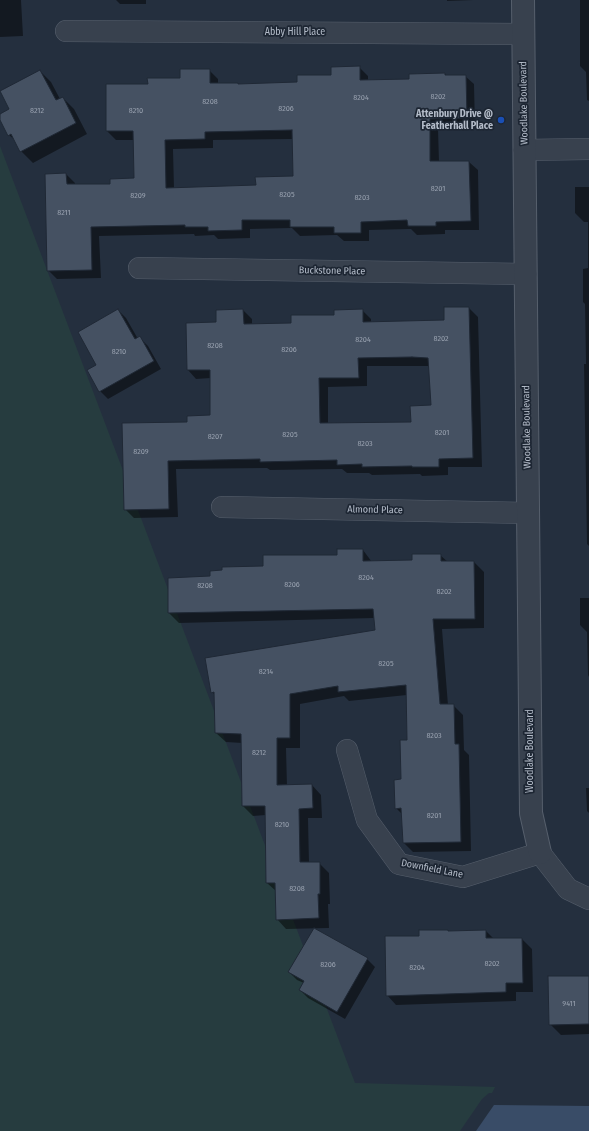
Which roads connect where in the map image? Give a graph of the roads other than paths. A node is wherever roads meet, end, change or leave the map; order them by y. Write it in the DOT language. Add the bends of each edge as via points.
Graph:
graph roads {
  1 [pos="523,0"];
  2 [pos="66,31"];
  3 [pos="523,34"];
  4 [pos="589,149"];
  5 [pos="524,150"];
  6 [pos="139,268"];
  7 [pos="526,274"];
  8 [pos="222,507"];
  9 [pos="528,513"];
  10 [pos="347,750"];
  11 [pos="540,852"];
  12 [pos="589,899"];
  1 -- 3 [label="street, Woodlake Boulevard"];
  2 -- 3 [label="street, Abby Hill Place"];
  3 -- 5 [label="street, Woodlake Boulevard"];
  4 -- 5 [label="street"];
  5 -- 7 [label="street, Woodlake Boulevard"];
  6 -- 7 [label="street, Buckstone Place"];
  7 -- 9 [label="street, Woodlake Boulevard"];
  8 -- 9 [label="street, Almond Place"];
  9 -- 11 [label="street, Woodlake Boulevard" via="531,813"];
  10 -- 11 [label="street, Downfield Lane" via="367,820 399,864 464,877"];
  11 -- 12 [label="street" via="568,889"];
}
